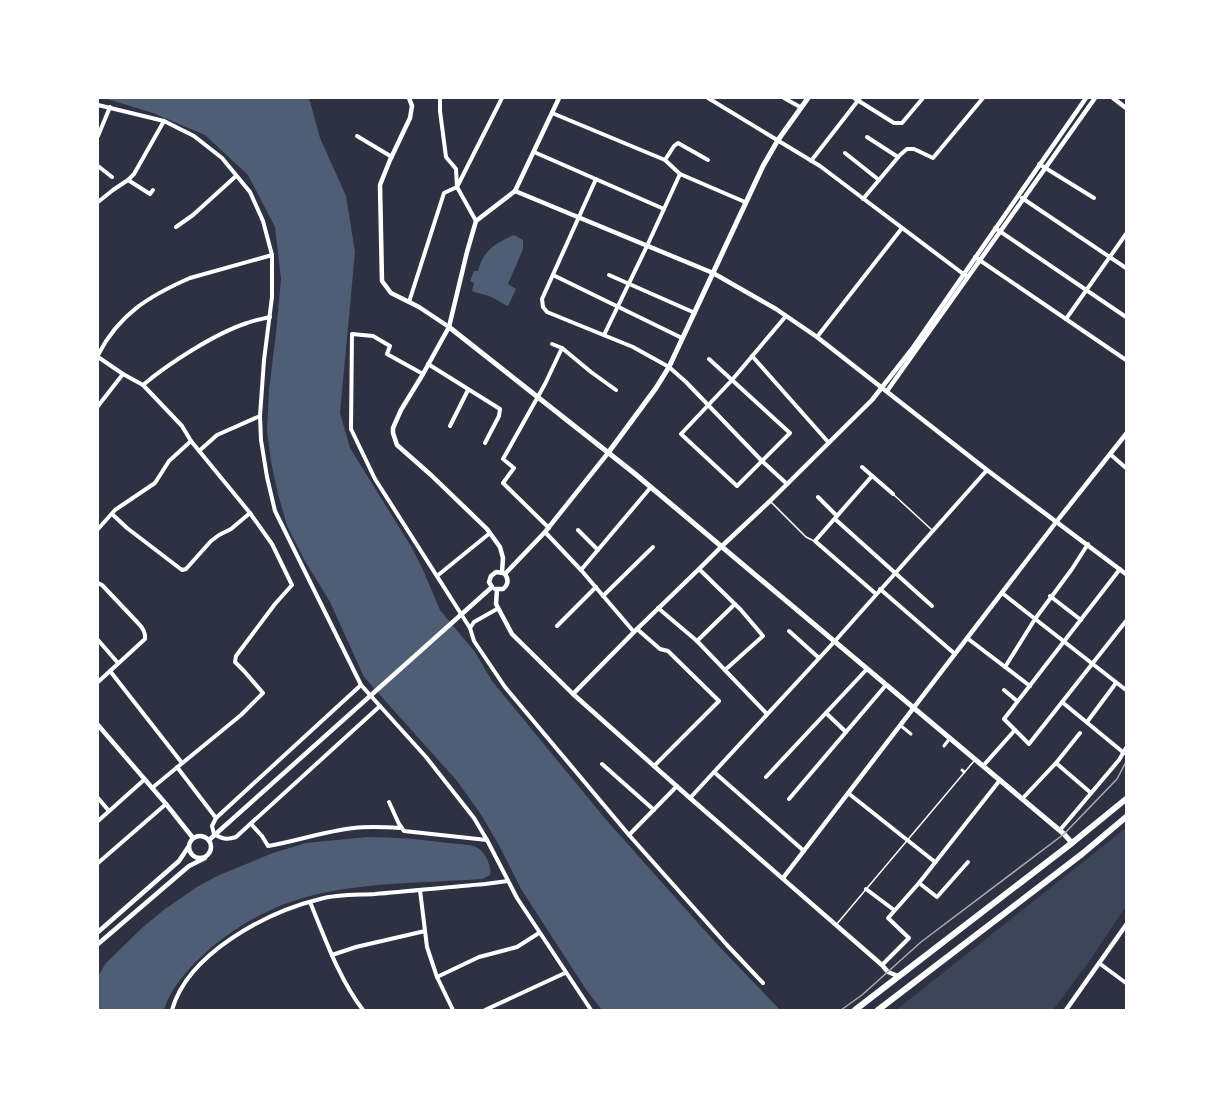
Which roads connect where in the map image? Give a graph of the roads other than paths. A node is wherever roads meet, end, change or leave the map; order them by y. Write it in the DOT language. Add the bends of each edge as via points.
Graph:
graph roads {
  1 [pos="409,98"];
  2 [pos="440,98"];
  3 [pos="502,98"];
  4 [pos="559,98"];
  5 [pos="711,98"];
  6 [pos="784,98"];
  7 [pos="808,98"];
  8 [pos="857,98"];
  9 [pos="922,98"];
  10 [pos="980,98"];
  11 [pos="1086,98"];
  12 [pos="1095,98"];
  13 [pos="1113,98"];
  14 [pos="98,105"];
  15 [pos="800,107"];
  16 [pos="110,108"];
  17 [pos="1126,108"];
  18 [pos="552,114"];
  19 [pos="164,121"];
  20 [pos="1067,125"];
  21 [pos="1073,129"];
  22 [pos="98,136"];
  23 [pos="357,136"];
  24 [pos="867,137"];
  25 [pos="778,140"];
  26 [pos="534,152"];
  27 [pos="845,153"];
  28 [pos="392,157"];
  29 [pos="897,157"];
  30 [pos="665,160"];
  31 [pos="708,160"];
  32 [pos="811,161"];
  33 [pos="1039,164"];
  34 [pos="98,166"];
  35 [pos="1045,168"];
  36 [pos="680,174"];
  37 [pos="237,176"];
  38 [pos="112,177"];
  39 [pos="596,179"];
  40 [pos="128,180"];
  41 [pos="879,180"];
  42 [pos="457,188"];
  43 [pos="153,190"];
  44 [pos="515,191"];
  45 [pos="1018,195"];
  46 [pos="1023,198"];
  47 [pos="1094,198"];
  48 [pos="863,199"];
  49 [pos="98,202"];
  50 [pos="745,202"];
  51 [pos="664,210"];
  52 [pos="578,217"];
  53 [pos="476,221"];
  54 [pos="176,226"];
  55 [pos="902,228"];
  56 [pos="997,230"];
  57 [pos="1126,234"];
  58 [pos="647,246"];
  59 [pos="272,255"];
  60 [pos="1111,257"];
  61 [pos="977,258"];
  62 [pos="1126,268"];
  63 [pos="713,273"];
  64 [pos="553,275"];
  65 [pos="609,275"];
  66 [pos="965,276"];
  67 [pos="628,284"];
  68 [pos="1087,290"];
  69 [pos="409,302"];
  70 [pos="617,306"];
  71 [pos="694,313"];
  72 [pos="270,316"];
  73 [pos="786,316"];
  74 [pos="1126,317"];
  75 [pos="1066,319"];
  76 [pos="449,327"];
  77 [pos="604,335"];
  78 [pos="817,337"];
  79 [pos="683,339"];
  80 [pos="552,344"];
  81 [pos="562,348"];
  82 [pos="98,356"];
  83 [pos="752,356"];
  84 [pos="709,359"];
  85 [pos="1126,360"];
  86 [pos="428,364"];
  87 [pos="902,366"];
  88 [pos="669,367"];
  89 [pos="123,374"];
  90 [pos="423,374"];
  91 [pos="732,380"];
  92 [pos="143,385"];
  93 [pos="882,387"];
  94 [pos="468,390"];
  95 [pos="616,390"];
  96 [pos="887,391"];
  97 [pos="537,397"];
  98 [pos="709,405"];
  99 [pos="98,406"];
  100 [pos="260,416"];
  101 [pos="450,426"];
  102 [pos="1126,436"];
  103 [pos="191,441"];
  104 [pos="485,443"];
  105 [pos="829,443"];
  106 [pos="199,451"];
  107 [pos="608,453"];
  108 [pos="1110,454"];
  109 [pos="762,461"];
  110 [pos="862,467"];
  111 [pos="1126,468"];
  112 [pos="987,470"];
  113 [pos="872,476"];
  114 [pos="787,484"];
  115 [pos="651,488"];
  116 [pos="893,494"];
  117 [pos="818,497"];
  118 [pos="770,501"];
  119 [pos="250,513"];
  120 [pos="112,514"];
  121 [pos="836,518"];
  122 [pos="1057,521"];
  123 [pos="98,529"];
  124 [pos="547,530"];
  125 [pos="578,530"];
  126 [pos="932,531"];
  127 [pos="490,533"];
  128 [pos="815,541"];
  129 [pos="1088,544"];
  130 [pos="722,546"];
  131 [pos="653,547"];
  132 [pos="598,550"];
  133 [pos="699,569"];
  134 [pos="1120,569"];
  135 [pos="581,570"];
  136 [pos="503,573"];
  137 [pos="895,573"];
  138 [pos="1126,574"];
  139 [pos="437,576"];
  140 [pos="98,583"];
  141 [pos="596,587"];
  142 [pos="495,588"];
  143 [pos="880,589"];
  144 [pos="1001,593"];
  145 [pos="876,594"];
  146 [pos="603,596"];
  147 [pos="1050,596"];
  148 [pos="735,604"];
  149 [pos="932,606"];
  150 [pos="658,608"];
  151 [pos="497,609"];
  152 [pos="1035,619"];
  153 [pos="1081,620"];
  154 [pos="1126,621"];
  155 [pos="557,626"];
  156 [pos="470,627"];
  157 [pos="635,630"];
  158 [pos="789,631"];
  159 [pos="967,638"];
  160 [pos="98,640"];
  161 [pos="835,641"];
  162 [pos="697,642"];
  163 [pos="1064,642"];
  164 [pos="955,654"];
  165 [pos="819,658"];
  166 [pos="118,663"];
  167 [pos="1092,664"];
  168 [pos="1005,667"];
  169 [pos="867,668"];
  170 [pos="724,670"];
  171 [pos="110,671"];
  172 [pos="98,682"];
  173 [pos="1116,682"];
  174 [pos="360,685"];
  175 [pos="886,685"];
  176 [pos="1030,686"];
  177 [pos="1004,690"];
  178 [pos="1126,690"];
  179 [pos="573,694"];
  180 [pos="1017,701"];
  181 [pos="1062,702"];
  182 [pos="380,706"];
  183 [pos="913,707"];
  184 [pos="826,713"];
  185 [pos="767,714"];
  186 [pos="1087,722"];
  187 [pos="98,725"];
  188 [pos="900,725"];
  189 [pos="1015,730"];
  190 [pos="846,732"];
  191 [pos="1080,733"];
  192 [pos="911,734"];
  193 [pos="950,738"];
  194 [pos="944,746"];
  195 [pos="1125,750"];
  196 [pos="975,760"];
  197 [pos="1056,763"];
  198 [pos="182,764"];
  199 [pos="602,764"];
  200 [pos="654,766"];
  201 [pos="983,766"];
  202 [pos="177,767"];
  203 [pos="714,772"];
  204 [pos="766,777"];
  205 [pos="145,779"];
  206 [pos="1000,780"];
  207 [pos="677,786"];
  208 [pos="152,788"];
  209 [pos="848,793"];
  210 [pos="1090,793"];
  211 [pos="98,798"];
  212 [pos="690,798"];
  213 [pos="1022,799"];
  214 [pos="1126,799"];
  215 [pos="789,800"];
  216 [pos="389,802"];
  217 [pos="166,804"];
  218 [pos="654,810"];
  219 [pos="109,811"];
  220 [pos="1126,817"];
  221 [pos="216,818"];
  222 [pos="98,821"];
  223 [pos="251,824"];
  224 [pos="401,828"];
  225 [pos="1059,831"];
  226 [pos="214,834"];
  227 [pos="629,835"];
  228 [pos="193,838"];
  229 [pos="907,839"];
  230 [pos="209,840"];
  231 [pos="487,840"];
  232 [pos="1072,843"];
  233 [pos="189,846"];
  234 [pos="804,851"];
  235 [pos="1082,854"];
  236 [pos="205,858"];
  237 [pos="98,862"];
  238 [pos="935,862"];
  239 [pos="968,862"];
  240 [pos="783,878"];
  241 [pos="508,881"];
  242 [pos="919,883"];
  243 [pos="866,889"];
  244 [pos="420,890"];
  245 [pos="310,902"];
  246 [pos="894,910"];
  247 [pos="836,925"];
  248 [pos="1126,925"];
  249 [pos="425,931"];
  250 [pos="98,932"];
  251 [pos="539,933"];
  252 [pos="98,944"];
  253 [pos="332,955"];
  254 [pos="1099,963"];
  255 [pos="882,965"];
  256 [pos="565,973"];
  257 [pos="898,976"];
  258 [pos="437,977"];
  259 [pos="764,983"];
  260 [pos="1126,983"];
  261 [pos="908,987"];
  262 [pos="172,1011"];
  263 [pos="363,1011"];
  264 [pos="453,1011"];
  265 [pos="485,1011"];
  266 [pos="591,1011"];
  267 [pos="855,1011"];
  268 [pos="878,1011"];
  269 [pos="1066,1011"];
  1 -- 28 [label="street" via="410,118"];
  2 -- 42 [label="street" via="446,157 456,169"];
  3 -- 42 [label="street"];
  4 -- 18 [label="street"];
  5 -- 25 [label="street"];
  6 -- 15 [label="street"];
  7 -- 15 [label="main road"];
  8 -- 9 [label="street" via="894,123 902,123"];
  8 -- 32 [label="street"];
  10 -- 29 [label="street" via="933,158 914,149"];
  11 -- 20 [label="street"];
  12 -- 21 [label="street"];
  13 -- 17 [label="street"];
  14 -- 16 [label="street"];
  15 -- 25 [label="main road"];
  16 -- 19 [label="street"];
  16 -- 22 [label="street"];
  18 -- 26 [label="street"];
  18 -- 30 [label="street"];
  19 -- 37 [label="street" via="194,136"];
  19 -- 40 [label="street"];
  20 -- 21 [label="street"];
  20 -- 33 [label="street"];
  21 -- 35 [label="street"];
  23 -- 28 [label="street"];
  24 -- 29 [label="street"];
  25 -- 32 [label="street"];
  25 -- 50 [label="main road"];
  26 -- 39 [label="street"];
  26 -- 44 [label="street"];
  27 -- 41 [label="street"];
  28 -- 69 [label="street" via="380,185 382,281 391,293"];
  29 -- 41 [label="street"];
  30 -- 31 [label="street" via="678,143"];
  30 -- 36 [label="street"];
  32 -- 48 [label="street"];
  33 -- 35 [label="street"];
  33 -- 45 [label="street"];
  34 -- 38 [label="street"];
  35 -- 46 [label="street"];
  35 -- 47 [label="street"];
  36 -- 50 [label="street"];
  36 -- 51 [label="street"];
  37 -- 54 [label="street" via="193,216"];
  37 -- 59 [label="street" via="262,221"];
  39 -- 51 [label="street"];
  39 -- 52 [label="street"];
  40 -- 43 [label="street" via="150,194"];
  40 -- 49 [label="street"];
  41 -- 48 [label="street"];
  42 -- 53 [label="street"];
  42 -- 69 [label="street" via="444,193"];
  44 -- 52 [label="street"];
  44 -- 53 [label="street"];
  45 -- 46 [label="street"];
  45 -- 56 [label="street"];
  46 -- 56 [label="street"];
  46 -- 60 [label="street"];
  48 -- 55 [label="street"];
  50 -- 63 [label="main road"];
  51 -- 58 [label="street"];
  52 -- 58 [label="street"];
  52 -- 64 [label="street"];
  53 -- 76 [label="street"];
  55 -- 66 [label="street"];
  55 -- 78 [label="street"];
  56 -- 61 [label="street"];
  56 -- 68 [label="street"];
  57 -- 60 [label="street"];
  58 -- 63 [label="street"];
  58 -- 67 [label="street"];
  59 -- 72 [label="street"];
  59 -- 82 [label="street" via="190,278 144,302 111,333"];
  60 -- 62 [label="street"];
  60 -- 68 [label="street"];
  61 -- 66 [label="street"];
  61 -- 75 [label="street"];
  63 -- 71 [label="main road"];
  63 -- 73 [label="street"];
  64 -- 70 [label="street"];
  64 -- 77 [label="street" via="542,299 547,312"];
  65 -- 67 [label="street"];
  66 -- 87 [label="street"];
  67 -- 70 [label="street"];
  67 -- 71 [label="street"];
  68 -- 74 [label="street"];
  68 -- 75 [label="street"];
  69 -- 76 [label="street"];
  70 -- 77 [label="street"];
  70 -- 79 [label="street"];
  71 -- 79 [label="main road"];
  72 -- 92 [label="street" via="209,340"];
  72 -- 100 [label="street"];
  73 -- 78 [label="street"];
  73 -- 83 [label="street"];
  75 -- 85 [label="street"];
  76 -- 86 [label="street"];
  76 -- 97 [label="main road"];
  77 -- 88 [label="street"];
  78 -- 93 [label="street"];
  79 -- 88 [label="main road"];
  80 -- 81 [label="street"];
  81 -- 95 [label="street"];
  81 -- 97 [label="street"];
  82 -- 89 [label="street"];
  83 -- 91 [label="street"];
  83 -- 105 [label="street"];
  84 -- 91 [label="street"];
  86 -- 90 [label="street"];
  86 -- 94 [label="street"];
  87 -- 93 [label="street"];
  87 -- 96 [label="street"];
  88 -- 98 [label="street"];
  88 -- 107 [label="main road"];
  89 -- 92 [label="street"];
  89 -- 99 [label="street"];
  90 -- 127 [label="street" via="396,419 394,439"];
  90 -- 139 [label="street" via="387,354 390,345 373,336 352,334 351,429 375,479"];
  91 -- 98 [label="street"];
  91 -- 109 [label="street" via="790,433"];
  92 -- 103 [label="street"];
  93 -- 96 [label="street"];
  93 -- 105 [label="street"];
  94 -- 101 [label="street"];
  94 -- 104 [label="street" via="500,409"];
  96 -- 112 [label="street"];
  97 -- 107 [label="main road"];
  97 -- 124 [label="street" via="503,459 514,468 504,483"];
  98 -- 109 [label="street"];
  98 -- 109 [label="street" via="681,434 737,486"];
  100 -- 106 [label="street" via="217,435"];
  100 -- 174 [label="street" via="275,511"];
  102 -- 108 [label="street"];
  103 -- 106 [label="street"];
  103 -- 120 [label="street" via="169,461 155,483"];
  105 -- 114 [label="street"];
  106 -- 119 [label="street"];
  107 -- 115 [label="main road"];
  107 -- 124 [label="street"];
  108 -- 111 [label="street"];
  108 -- 122 [label="street"];
  109 -- 114 [label="street"];
  110 -- 113 [label="street"];
  112 -- 122 [label="street"];
  112 -- 126 [label="street"];
  113 -- 116 [label="street"];
  113 -- 121 [label="street"];
  114 -- 118 [label="street"];
  115 -- 130 [label="main road"];
  115 -- 132 [label="street"];
  116 -- 126 [label="lane"];
  117 -- 121 [label="street"];
  118 -- 128 [label="lane"];
  118 -- 130 [label="street"];
  119 -- 120 [label="street" via="211,541 182,570"];
  119 -- 198 [label="street" via="272,544 292,585 236,656 235,662 263,693"];
  120 -- 123 [label="street"];
  121 -- 128 [label="street"];
  121 -- 137 [label="street"];
  122 -- 129 [label="street"];
  122 -- 144 [label="street"];
  124 -- 135 [label="street"];
  124 -- 136 [label="street"];
  125 -- 132 [label="street"];
  126 -- 137 [label="street"];
  127 -- 136 [label="street" via="500,547"];
  127 -- 139 [label="street"];
  128 -- 145 [label="street"];
  129 -- 134 [label="street"];
  129 -- 147 [label="street"];
  130 -- 133 [label="street"];
  130 -- 161 [label="main road"];
  131 -- 146 [label="street"];
  132 -- 135 [label="street"];
  133 -- 148 [label="street"];
  133 -- 150 [label="street"];
  134 -- 138 [label="street"];
  134 -- 153 [label="street"];
  135 -- 141 [label="street"];
  136 -- 142 [label="street" via="507,585"];
  136 -- 142 [label="street" via="491,576 489,582"];
  137 -- 143 [label="street"];
  137 -- 149 [label="street"];
  139 -- 156 [label="street"];
  140 -- 166 [label="street" via="145,635"];
  141 -- 146 [label="street"];
  141 -- 155 [label="street"];
  142 -- 151 [label="street"];
  142 -- 226 [label="street"];
  143 -- 145 [label="street"];
  143 -- 164 [label="street"];
  144 -- 152 [label="street"];
  144 -- 159 [label="street"];
  145 -- 161 [label="street"];
  146 -- 157 [label="street"];
  147 -- 152 [label="street"];
  147 -- 153 [label="street"];
  148 -- 162 [label="street"];
  148 -- 170 [label="street" via="763,636"];
  150 -- 157 [label="street"];
  150 -- 162 [label="street"];
  151 -- 156 [label="street"];
  151 -- 179 [label="street" via="512,634"];
  152 -- 163 [label="street"];
  152 -- 168 [label="street"];
  153 -- 163 [label="street"];
  154 -- 167 [label="street"];
  156 -- 227 [label="street" via="474,641 505,687"];
  157 -- 179 [label="street"];
  157 -- 200 [label="street" via="660,650 668,651 719,701"];
  158 -- 165 [label="street"];
  159 -- 164 [label="street"];
  159 -- 168 [label="street"];
  160 -- 166 [label="street"];
  161 -- 165 [label="street"];
  161 -- 169 [label="main road"];
  162 -- 170 [label="street"];
  163 -- 167 [label="street"];
  163 -- 176 [label="street"];
  164 -- 183 [label="street"];
  165 -- 185 [label="street"];
  166 -- 171 [label="street"];
  167 -- 173 [label="street"];
  167 -- 181 [label="street"];
  168 -- 176 [label="street"];
  169 -- 175 [label="main road"];
  169 -- 184 [label="street"];
  170 -- 185 [label="street"];
  171 -- 172 [label="street"];
  171 -- 198 [label="street"];
  173 -- 178 [label="street"];
  173 -- 186 [label="street"];
  174 -- 182 [label="street"];
  174 -- 221 [label="street"];
  175 -- 183 [label="main road"];
  175 -- 190 [label="street"];
  176 -- 180 [label="street"];
  177 -- 180 [label="street"];
  179 -- 200 [label="street"];
  180 -- 189 [label="street" via="1004,719"];
  181 -- 186 [label="street"];
  181 -- 189 [label="street" via="1029,744"];
  182 -- 223 [label="street"];
  182 -- 231 [label="street" via="474,818"];
  183 -- 188 [label="street"];
  183 -- 193 [label="main road"];
  184 -- 190 [label="street"];
  184 -- 204 [label="street"];
  185 -- 203 [label="street"];
  186 -- 195 [label="street"];
  187 -- 205 [label="street"];
  188 -- 192 [label="street"];
  188 -- 209 [label="street"];
  189 -- 201 [label="street"];
  190 -- 215 [label="street"];
  191 -- 197 [label="street"];
  193 -- 194 [label="street"];
  193 -- 196 [label="main road"];
  195 -- 210 [label="street"];
  196 -- 201 [label="main road"];
  196 -- 229 [label="lane"];
  197 -- 210 [label="street"];
  197 -- 213 [label="street"];
  198 -- 202 [label="street"];
  199 -- 218 [label="street"];
  200 -- 207 [label="street"];
  201 -- 206 [label="main road"];
  202 -- 208 [label="street"];
  202 -- 221 [label="street"];
  203 -- 212 [label="street"];
  203 -- 234 [label="street"];
  205 -- 208 [label="street"];
  205 -- 219 [label="street"];
  206 -- 213 [label="main road"];
  206 -- 238 [label="street"];
  207 -- 212 [label="street"];
  207 -- 218 [label="street"];
  208 -- 217 [label="street"];
  209 -- 229 [label="street"];
  209 -- 234 [label="street"];
  210 -- 225 [label="street"];
  211 -- 219 [label="street"];
  212 -- 240 [label="street"];
  213 -- 225 [label="main road"];
  214 -- 232 [label="main road"];
  216 -- 224 [label="street"];
  217 -- 228 [label="street"];
  217 -- 237 [label="street"];
  218 -- 227 [label="street"];
  219 -- 222 [label="street"];
  220 -- 235 [label="main road"];
  221 -- 226 [label="street"];
  223 -- 224 [label="street" via="268,846 330,831"];
  223 -- 226 [label="street" via="229,840"];
  224 -- 231 [label="street"];
  225 -- 232 [label="main road"];
  226 -- 230 [label="street"];
  227 -- 259 [label="street"];
  228 -- 230 [label="street" via="203,836"];
  228 -- 233 [label="street"];
  229 -- 238 [label="street"];
  229 -- 243 [label="lane"];
  230 -- 236 [label="street" via="212,850"];
  231 -- 241 [label="street"];
  232 -- 235 [label="main road"];
  232 -- 257 [label="main road"];
  233 -- 236 [label="street" via="193,856"];
  233 -- 250 [label="street" via="179,861"];
  234 -- 240 [label="street"];
  235 -- 261 [label="main road"];
  236 -- 252 [label="street" via="182,872"];
  238 -- 242 [label="street"];
  239 -- 242 [label="street" via="937,897"];
  240 -- 247 [label="street"];
  241 -- 244 [label="street"];
  241 -- 251 [label="street"];
  242 -- 246 [label="street"];
  243 -- 246 [label="street"];
  243 -- 247 [label="lane"];
  244 -- 245 [label="street"];
  244 -- 249 [label="street"];
  245 -- 253 [label="street"];
  245 -- 262 [label="street" via="255,925 217,950 188,979"];
  246 -- 255 [label="street" via="888,918 909,938"];
  247 -- 255 [label="street"];
  248 -- 254 [label="street"];
  249 -- 253 [label="street"];
  249 -- 258 [label="street"];
  251 -- 256 [label="street"];
  251 -- 258 [label="street" via="518,946 478,957"];
  253 -- 263 [label="street"];
  254 -- 260 [label="street"];
  254 -- 269 [label="street"];
  255 -- 257 [label="street"];
  256 -- 265 [label="street"];
  256 -- 266 [label="street"];
  257 -- 261 [label="main road"];
  257 -- 267 [label="main road"];
  258 -- 264 [label="street"];
  261 -- 268 [label="main road"];
}
